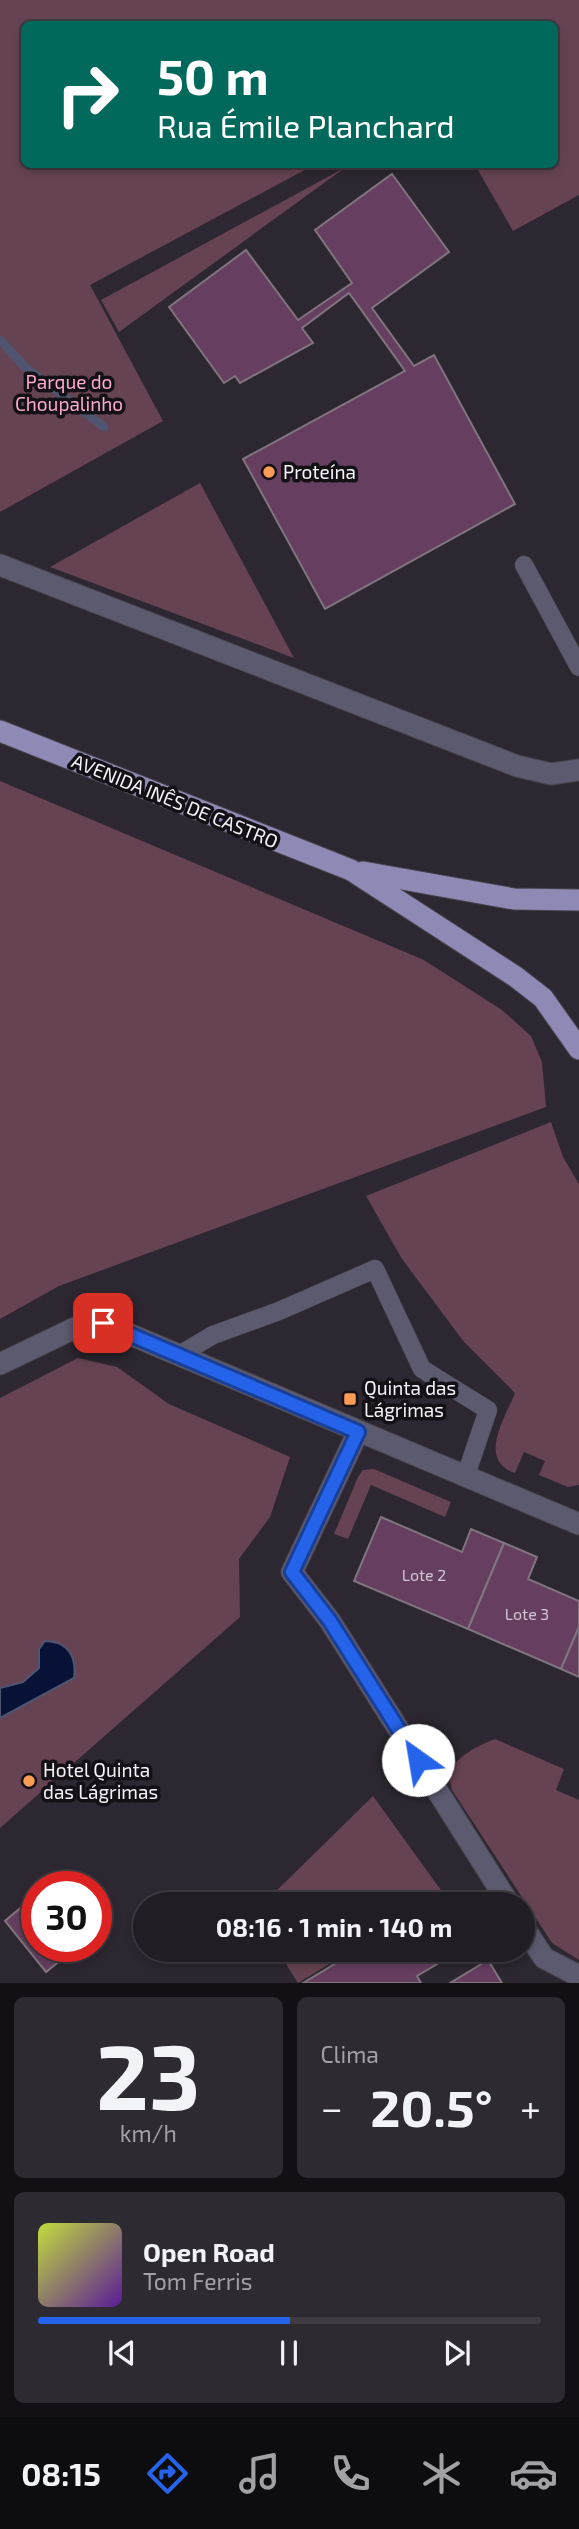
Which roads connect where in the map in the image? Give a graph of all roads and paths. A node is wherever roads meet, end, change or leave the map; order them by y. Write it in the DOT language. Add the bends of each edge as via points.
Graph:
graph roads {
  1 [pos="0,565"];
  2 [pos="524,565"];
  3 [pos="579,667"];
  4 [pos="0,731"];
  5 [pos="579,770"];
  6 [pos="351,870"];
  7 [pos="579,900"];
  8 [pos="579,1049"];
  9 [pos="181,1354"];
  10 [pos="0,1364"];
  11 [pos="358,1432"];
  12 [pos="466,1475"];
  13 [pos="579,1524"];
  14 [pos="501,1892"];
  15 [pos="535,1944"];
  16 [pos="579,1976"];
  1 -- 5 [label="street" via="517,766 551,774"];
  2 -- 3 [label="lane"];
  4 -- 6 [label="main road, AVENIDA INÊS DE CASTRO"];
  6 -- 7 [label="main road, AVENIDA INÊS DE CASTRO" via="514,900"];
  6 -- 8 [label="main road, AVENIDA INÊS DE CASTRO" via="543,998"];
  9 -- 10 [label="street" via="103,1323 79,1326"];
  9 -- 11 [label="street"];
  9 -- 12 [label="lane" via="213,1335 376,1269 422,1369 488,1410"];
  11 -- 12 [label="street"];
  11 -- 14 [label="street" via="292,1572 330,1621"];
  12 -- 13 [label="street"];
  15 -- 16 [label="street" via="544,1958"];
}
